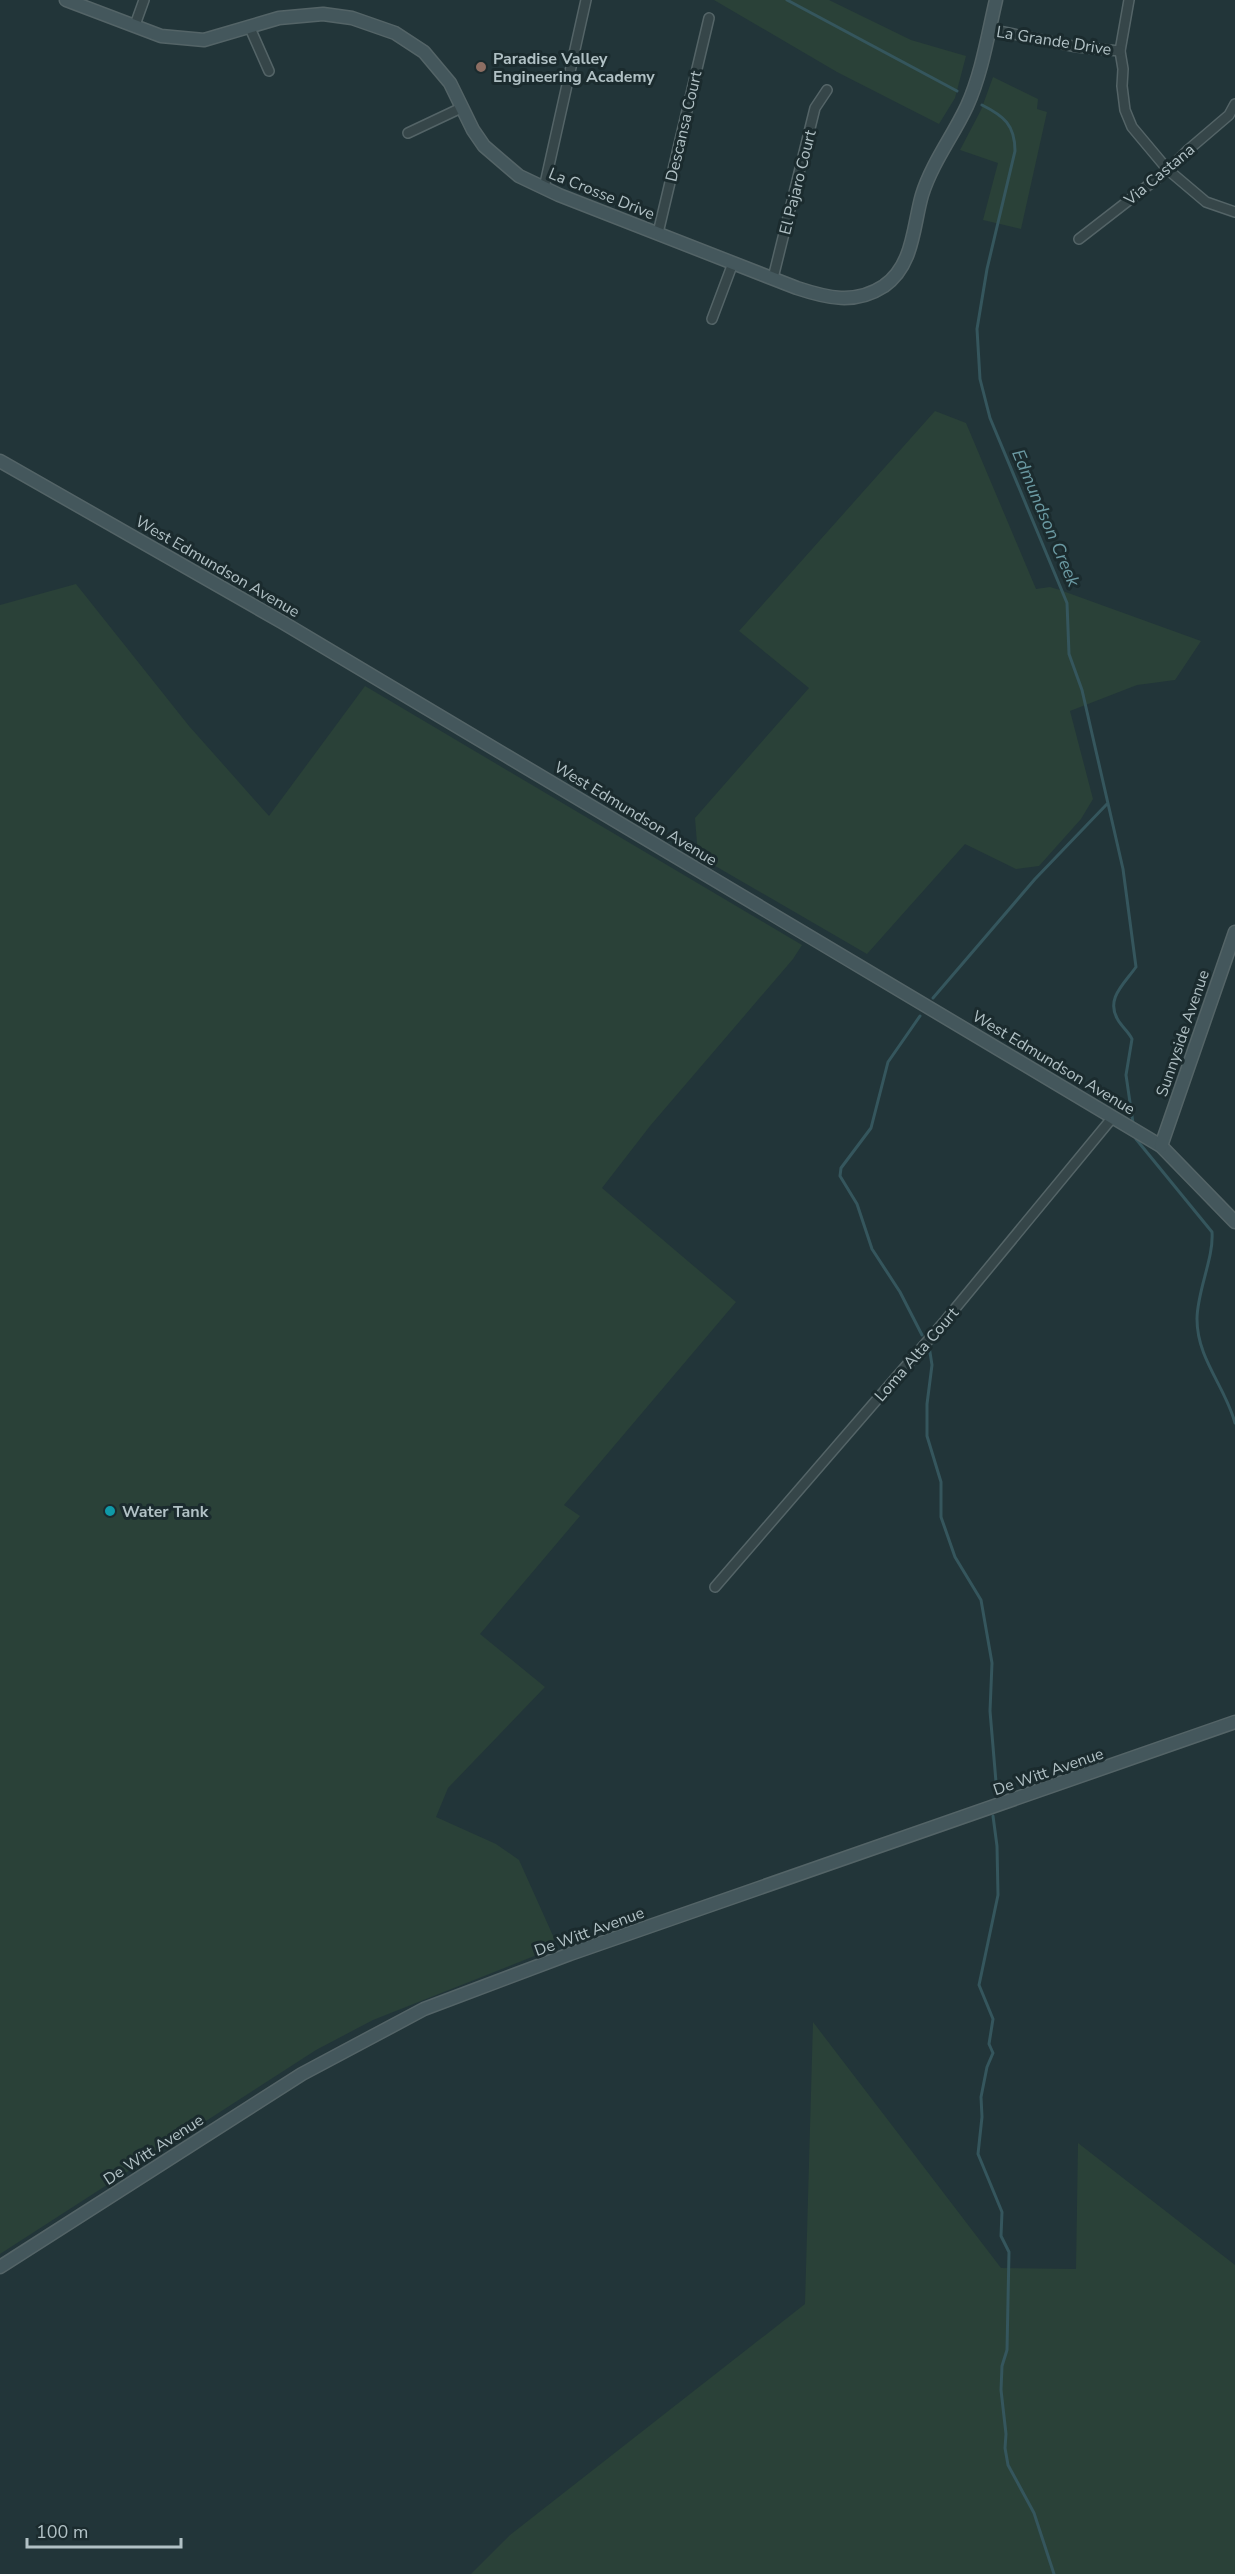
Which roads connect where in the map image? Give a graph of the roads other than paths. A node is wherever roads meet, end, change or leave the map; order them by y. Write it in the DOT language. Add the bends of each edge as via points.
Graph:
graph roads {
  1 [pos="66,0"];
  2 [pos="144,0"];
  3 [pos="586,0"];
  4 [pos="996,0"];
  5 [pos="1129,0"];
  6 [pos="709,18"];
  7 [pos="135,26"];
  8 [pos="250,28"];
  9 [pos="989,29"];
  10 [pos="1120,51"];
  11 [pos="269,71"];
  12 [pos="827,90"];
  13 [pos="1235,104"];
  14 [pos="461,108"];
  15 [pos="408,133"];
  16 [pos="1168,169"];
  17 [pos="544,188"];
  18 [pos="1235,212"];
  19 [pos="658,233"];
  20 [pos="1079,239"];
  21 [pos="734,263"];
  22 [pos="773,278"];
  23 [pos="712,319"];
  24 [pos="0,461"];
  25 [pos="1235,932"];
  26 [pos="1113,1117"];
  27 [pos="1161,1146"];
  28 [pos="1235,1222"];
  29 [pos="715,1587"];
  30 [pos="1235,1722"];
  31 [pos="0,2267"];
  1 -- 7 [label="street, La Crosse Drive"];
  2 -- 7 [label="street"];
  3 -- 17 [label="street"];
  4 -- 9 [label="street, La Crosse Drive"];
  5 -- 10 [label="street"];
  6 -- 19 [label="street, Descansa Court"];
  7 -- 8 [label="street, La Crosse Drive" via="161,36 204,40"];
  8 -- 11 [label="street"];
  8 -- 14 [label="street, La Crosse Drive" via="279,18 323,14 352,18 395,33 424,52 450,84"];
  9 -- 10 [label="street, La Grande Drive" via="1077,47"];
  9 -- 22 [label="street, La Crosse Drive" via="968,104 922,195 911,247 886,285 849,299 826,297"];
  10 -- 16 [label="street" via="1125,110 1132,128"];
  12 -- 22 [label="street, El Pajaro Court" via="815,108"];
  13 -- 16 [label="street, Via Castana" via="1228,116"];
  14 -- 15 [label="street"];
  14 -- 17 [label="street, La Crosse Drive" via="484,146 519,176"];
  16 -- 18 [label="street" via="1206,202"];
  16 -- 20 [label="street, Via Castana"];
  17 -- 19 [label="street, La Crosse Drive"];
  19 -- 21 [label="street, La Crosse Drive"];
  21 -- 22 [label="street, La Crosse Drive"];
  21 -- 23 [label="street"];
  24 -- 26 [label="street, West Edmundson Avenue" via="282,622"];
  25 -- 27 [label="street, Sunnyside Avenue"];
  26 -- 27 [label="street, West Edmundson Avenue"];
  26 -- 29 [label="street, Loma Alta Court" via="944,1322"];
  27 -- 28 [label="street, West Edmundson Avenue"];
  30 -- 31 [label="street, De Witt Avenue" via="570,1954 424,2010 302,2074"];
}
